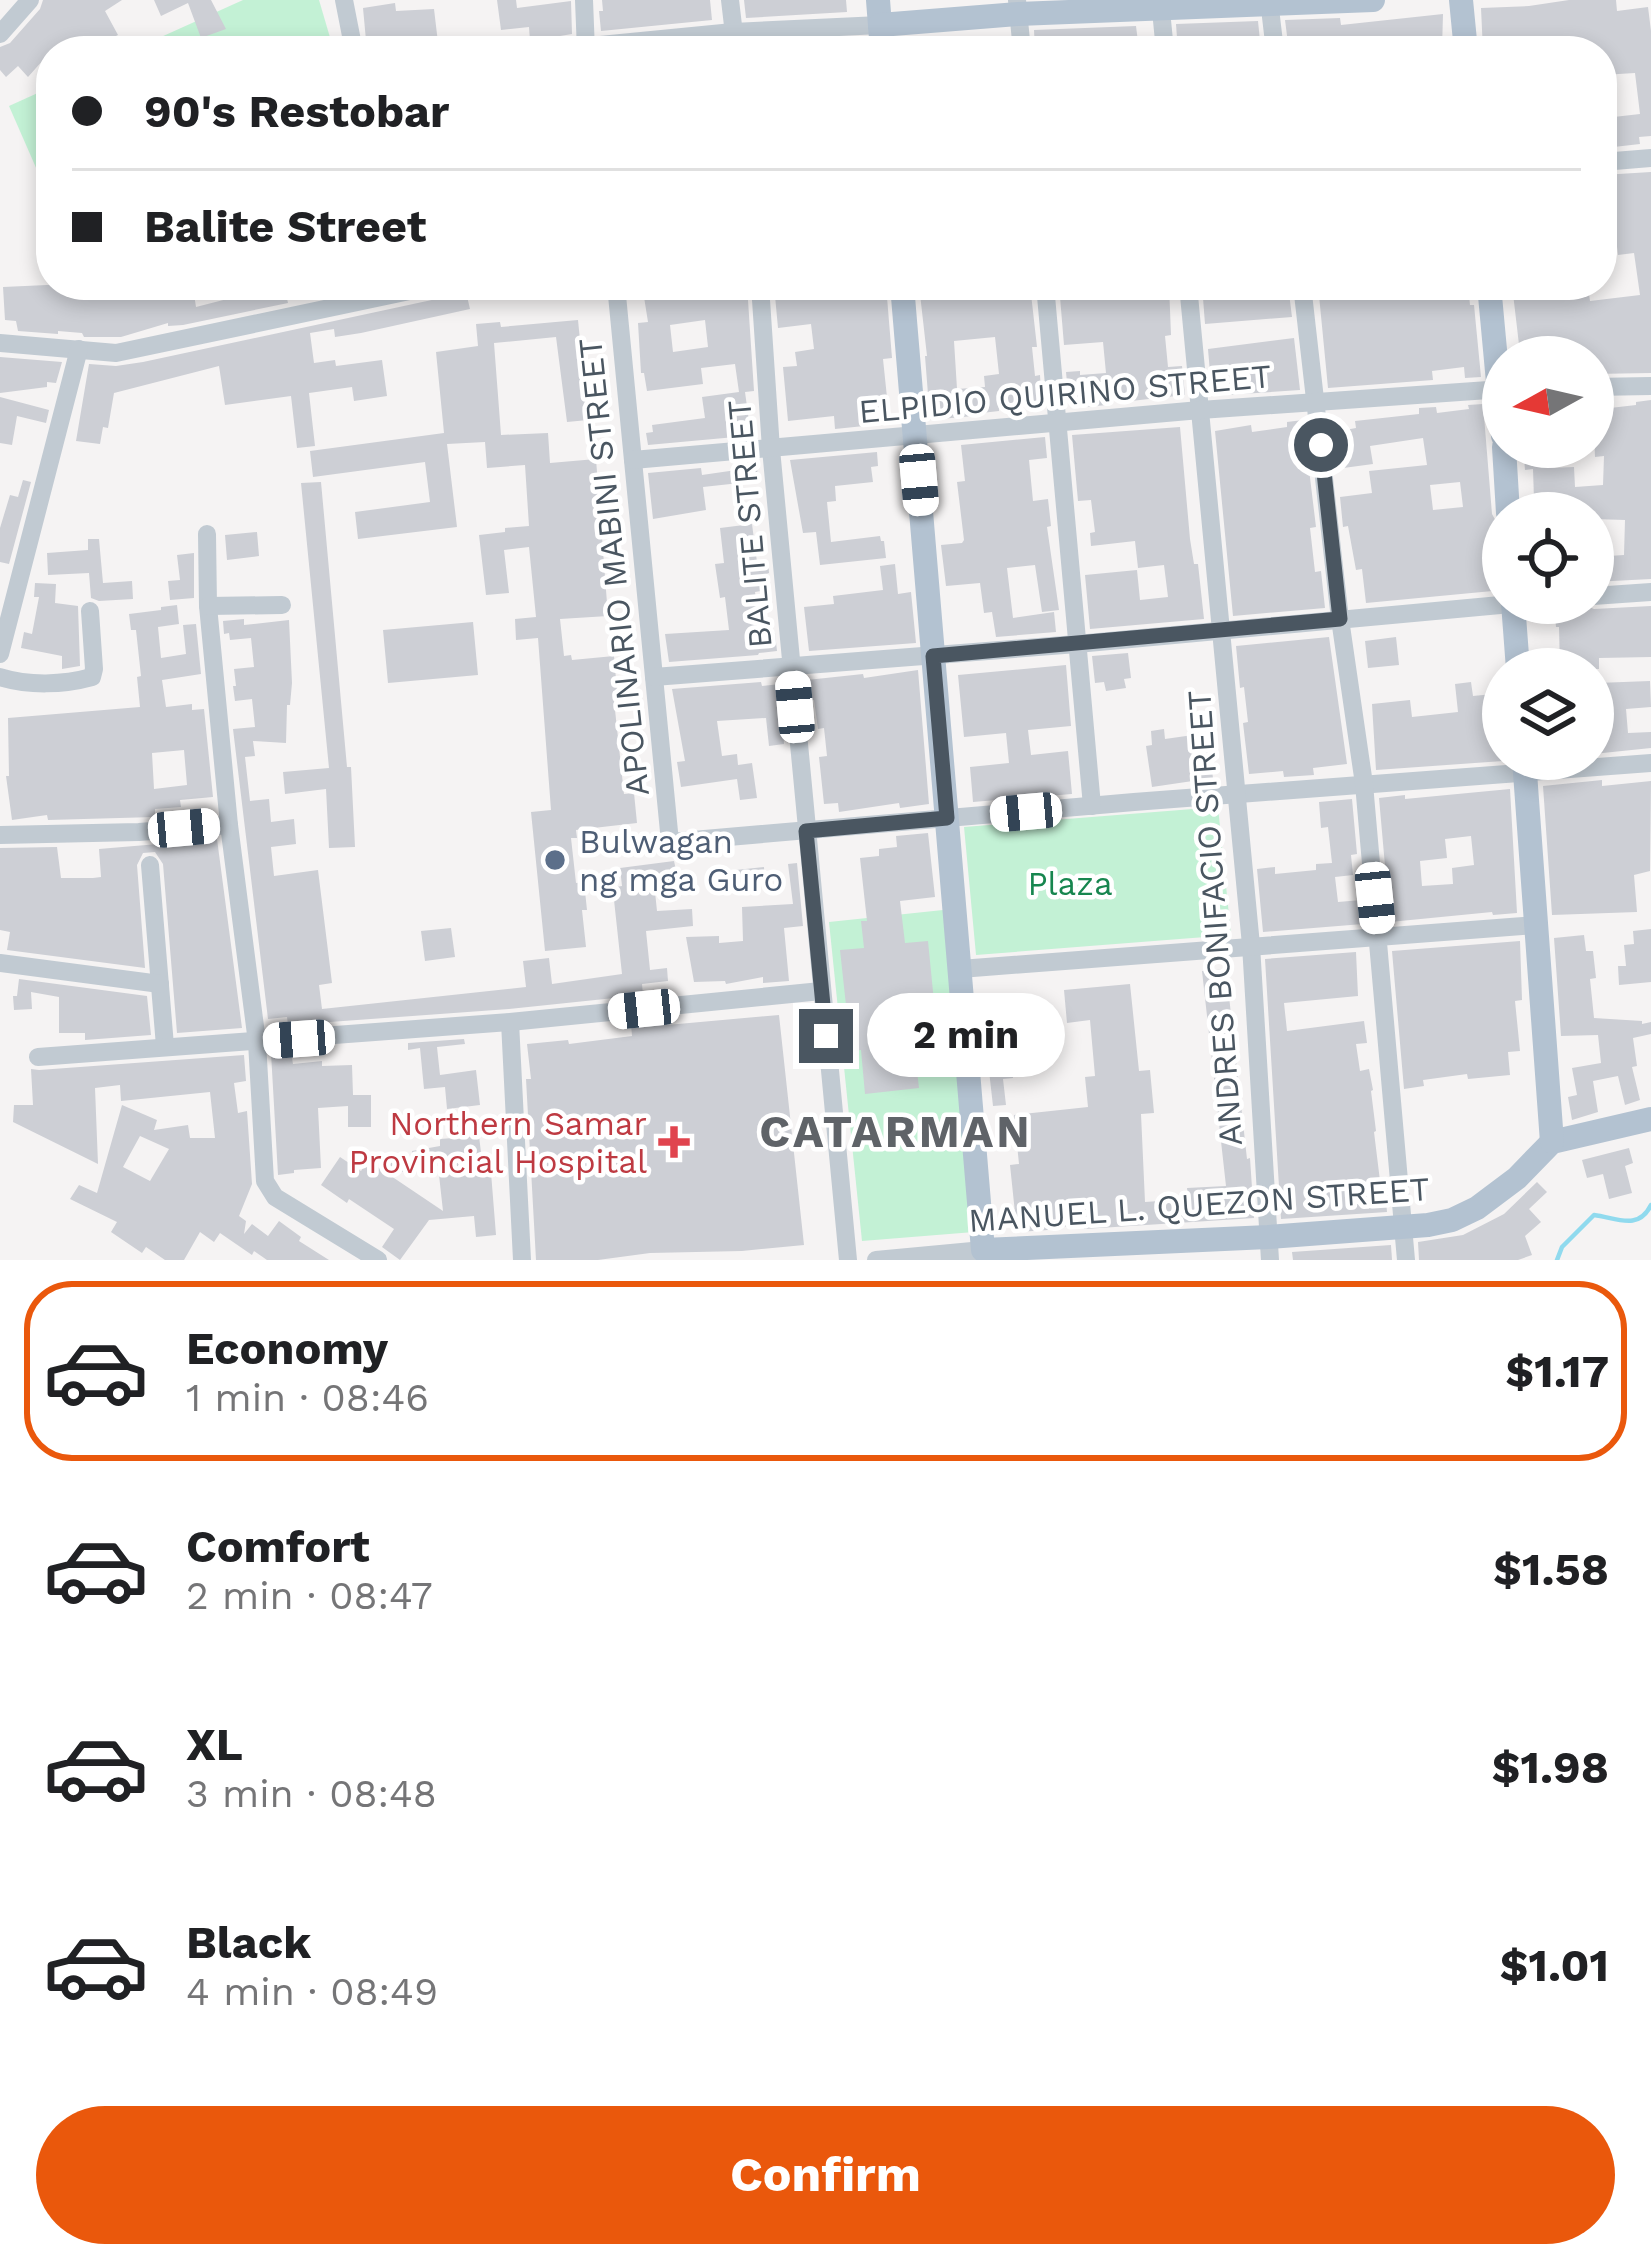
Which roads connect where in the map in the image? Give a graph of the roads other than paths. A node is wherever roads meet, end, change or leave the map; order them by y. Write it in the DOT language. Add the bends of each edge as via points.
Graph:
graph roads {
  1 [pos="30,0"];
  2 [pos="344,0"];
  3 [pos="584,0"];
  4 [pos="730,0"];
  5 [pos="1373,0"];
  6 [pos="1461,0"];
  7 [pos="1270,2"];
  8 [pos="1161,4"];
  9 [pos="1017,7"];
  10 [pos="880,25"];
  11 [pos="0,34"];
  12 [pos="351,36"];
  13 [pos="585,36"];
  14 [pos="734,36"];
  15 [pos="786,36"];
  16 [pos="1164,36"];
  17 [pos="1273,36"];
  18 [pos="1465,36"];
  19 [pos="1651,158"];
  20 [pos="1617,161"];
  21 [pos="367,300"];
  22 [pos="617,300"];
  23 [pos="761,300"];
  24 [pos="903,300"];
  25 [pos="1046,300"];
  26 [pos="1189,300"];
  27 [pos="1304,300"];
  28 [pos="1492,300"];
  29 [pos="1496,336"];
  30 [pos="0,343"];
  31 [pos="79,349"];
  32 [pos="1651,386"];
  33 [pos="1614,387"];
  34 [pos="1482,390"];
  35 [pos="1316,401"];
  36 [pos="1200,410"];
  37 [pos="1058,424"];
  38 [pos="915,436"];
  39 [pos="771,449"];
  40 [pos="633,460"];
  41 [pos="207,533"];
  42 [pos="1651,592"];
  43 [pos="1614,595"];
  44 [pos="282,605"];
  45 [pos="208,606"];
  46 [pos="1482,607"];
  47 [pos="90,611"];
  48 [pos="1340,619"];
  49 [pos="1221,630"];
  50 [pos="1077,644"];
  51 [pos="0,654"];
  52 [pos="933,656"];
  53 [pos="791,667"];
  54 [pos="0,676"];
  55 [pos="654,677"];
  56 [pos="1651,763"];
  57 [pos="1614,764"];
  58 [pos="1482,770"];
  59 [pos="1526,780"];
  60 [pos="1364,784"];
  61 [pos="1237,794"];
  62 [pos="1092,806"];
  63 [pos="947,818"];
  64 [pos="229,825"];
  65 [pos="806,831"];
  66 [pos="0,835"];
  67 [pos="150,865"];
  68 [pos="1536,925"];
  69 [pos="1379,936"];
  70 [pos="1251,945"];
  71 [pos="0,963"];
  72 [pos="960,969"];
  73 [pos="160,984"];
  74 [pos="821,991"];
  75 [pos="510,1022"];
  76 [pos="257,1042"];
  77 [pos="166,1046"];
  78 [pos="38,1057"];
  79 [pos="1645,1121"];
  80 [pos="1552,1142"];
  81 [pos="1403,1229"];
  82 [pos="1269,1248"];
  83 [pos="984,1255"];
  84 [pos="378,1260"];
  85 [pos="522,1260"];
  86 [pos="848,1260"];
  87 [pos="876,1260"];
  88 [pos="1406,1260"];
  1 -- 11 [label="street"];
  2 -- 12 [label="street"];
  3 -- 13 [label="street"];
  4 -- 14 [label="street"];
  5 -- 7 [label="main road"];
  6 -- 18 [label="main road"];
  7 -- 8 [label="main road"];
  7 -- 17 [label="street"];
  8 -- 9 [label="main road"];
  8 -- 16 [label="street"];
  9 -- 10 [label="main road"];
  10 -- 15 [label="street"];
  19 -- 20 [label="street"];
  21 -- 31 [label="street" via="116,353"];
  22 -- 40 [label="street, APOLINARIO MABINI STREET"];
  23 -- 39 [label="street, BALITE STREET"];
  24 -- 38 [label="main road"];
  25 -- 37 [label="street"];
  26 -- 36 [label="street, ANDRES BONIFACIO STREET"];
  27 -- 35 [label="street"];
  28 -- 29 [label="main road"];
  30 -- 31 [label="street"];
  31 -- 51 [label="street"];
  32 -- 33 [label="street"];
  34 -- 35 [label="street, ELPIDIO QUIRINO STREET"];
  35 -- 36 [label="street, ELPIDIO QUIRINO STREET"];
  35 -- 48 [label="street"];
  36 -- 37 [label="street, ELPIDIO QUIRINO STREET"];
  36 -- 49 [label="street, ANDRES BONIFACIO STREET"];
  37 -- 38 [label="street, ELPIDIO QUIRINO STREET"];
  37 -- 50 [label="street"];
  38 -- 39 [label="street, ELPIDIO QUIRINO STREET"];
  38 -- 52 [label="main road"];
  39 -- 40 [label="street, ELPIDIO QUIRINO STREET"];
  39 -- 53 [label="street, BALITE STREET"];
  40 -- 55 [label="street, APOLINARIO MABINI STREET"];
  41 -- 45 [label="street"];
  42 -- 43 [label="street"];
  44 -- 45 [label="street"];
  45 -- 64 [label="street"];
  46 -- 48 [label="street"];
  47 -- 54 [label="street" via="92,677 34,684"];
  48 -- 49 [label="street"];
  48 -- 60 [label="street"];
  49 -- 50 [label="street"];
  49 -- 61 [label="street, ANDRES BONIFACIO STREET"];
  50 -- 52 [label="street"];
  50 -- 62 [label="street"];
  52 -- 53 [label="street"];
  52 -- 63 [label="main road"];
  53 -- 55 [label="street"];
  53 -- 65 [label="street, BALITE STREET"];
  55 -- 65 [label="street, APOLINARIO MABINI STREET" via="670,842"];
  56 -- 57 [label="street"];
  58 -- 60 [label="street"];
  59 -- 68 [label="main road"];
  60 -- 61 [label="street"];
  60 -- 69 [label="street"];
  61 -- 62 [label="street"];
  61 -- 70 [label="street, ANDRES BONIFACIO STREET"];
  62 -- 63 [label="street"];
  63 -- 65 [label="street"];
  63 -- 72 [label="main road"];
  64 -- 66 [label="street"];
  64 -- 76 [label="street"];
  65 -- 74 [label="street, BALITE STREET"];
  67 -- 73 [label="street"];
  68 -- 69 [label="street"];
  68 -- 80 [label="main road"];
  69 -- 70 [label="street"];
  69 -- 81 [label="street"];
  70 -- 72 [label="street"];
  70 -- 82 [label="street, ANDRES BONIFACIO STREET"];
  71 -- 73 [label="street"];
  72 -- 83 [label="main road"];
  73 -- 77 [label="street"];
  74 -- 75 [label="street"];
  74 -- 86 [label="street, BALITE STREET"];
  75 -- 76 [label="street"];
  75 -- 85 [label="street"];
  76 -- 77 [label="street"];
  76 -- 84 [label="street" via="265,1181 274,1197"];
  77 -- 78 [label="street"];
  79 -- 80 [label="main road"];
  80 -- 81 [label="main road, MANUEL L. QUEZON STREET" via="1477,1208"];
  81 -- 82 [label="main road, MANUEL L. QUEZON STREET"];
  81 -- 88 [label="street"];
  82 -- 83 [label="main road, MANUEL L. QUEZON STREET"];
  83 -- 87 [label="street, MANUEL L. QUEZON STREET"];
}
